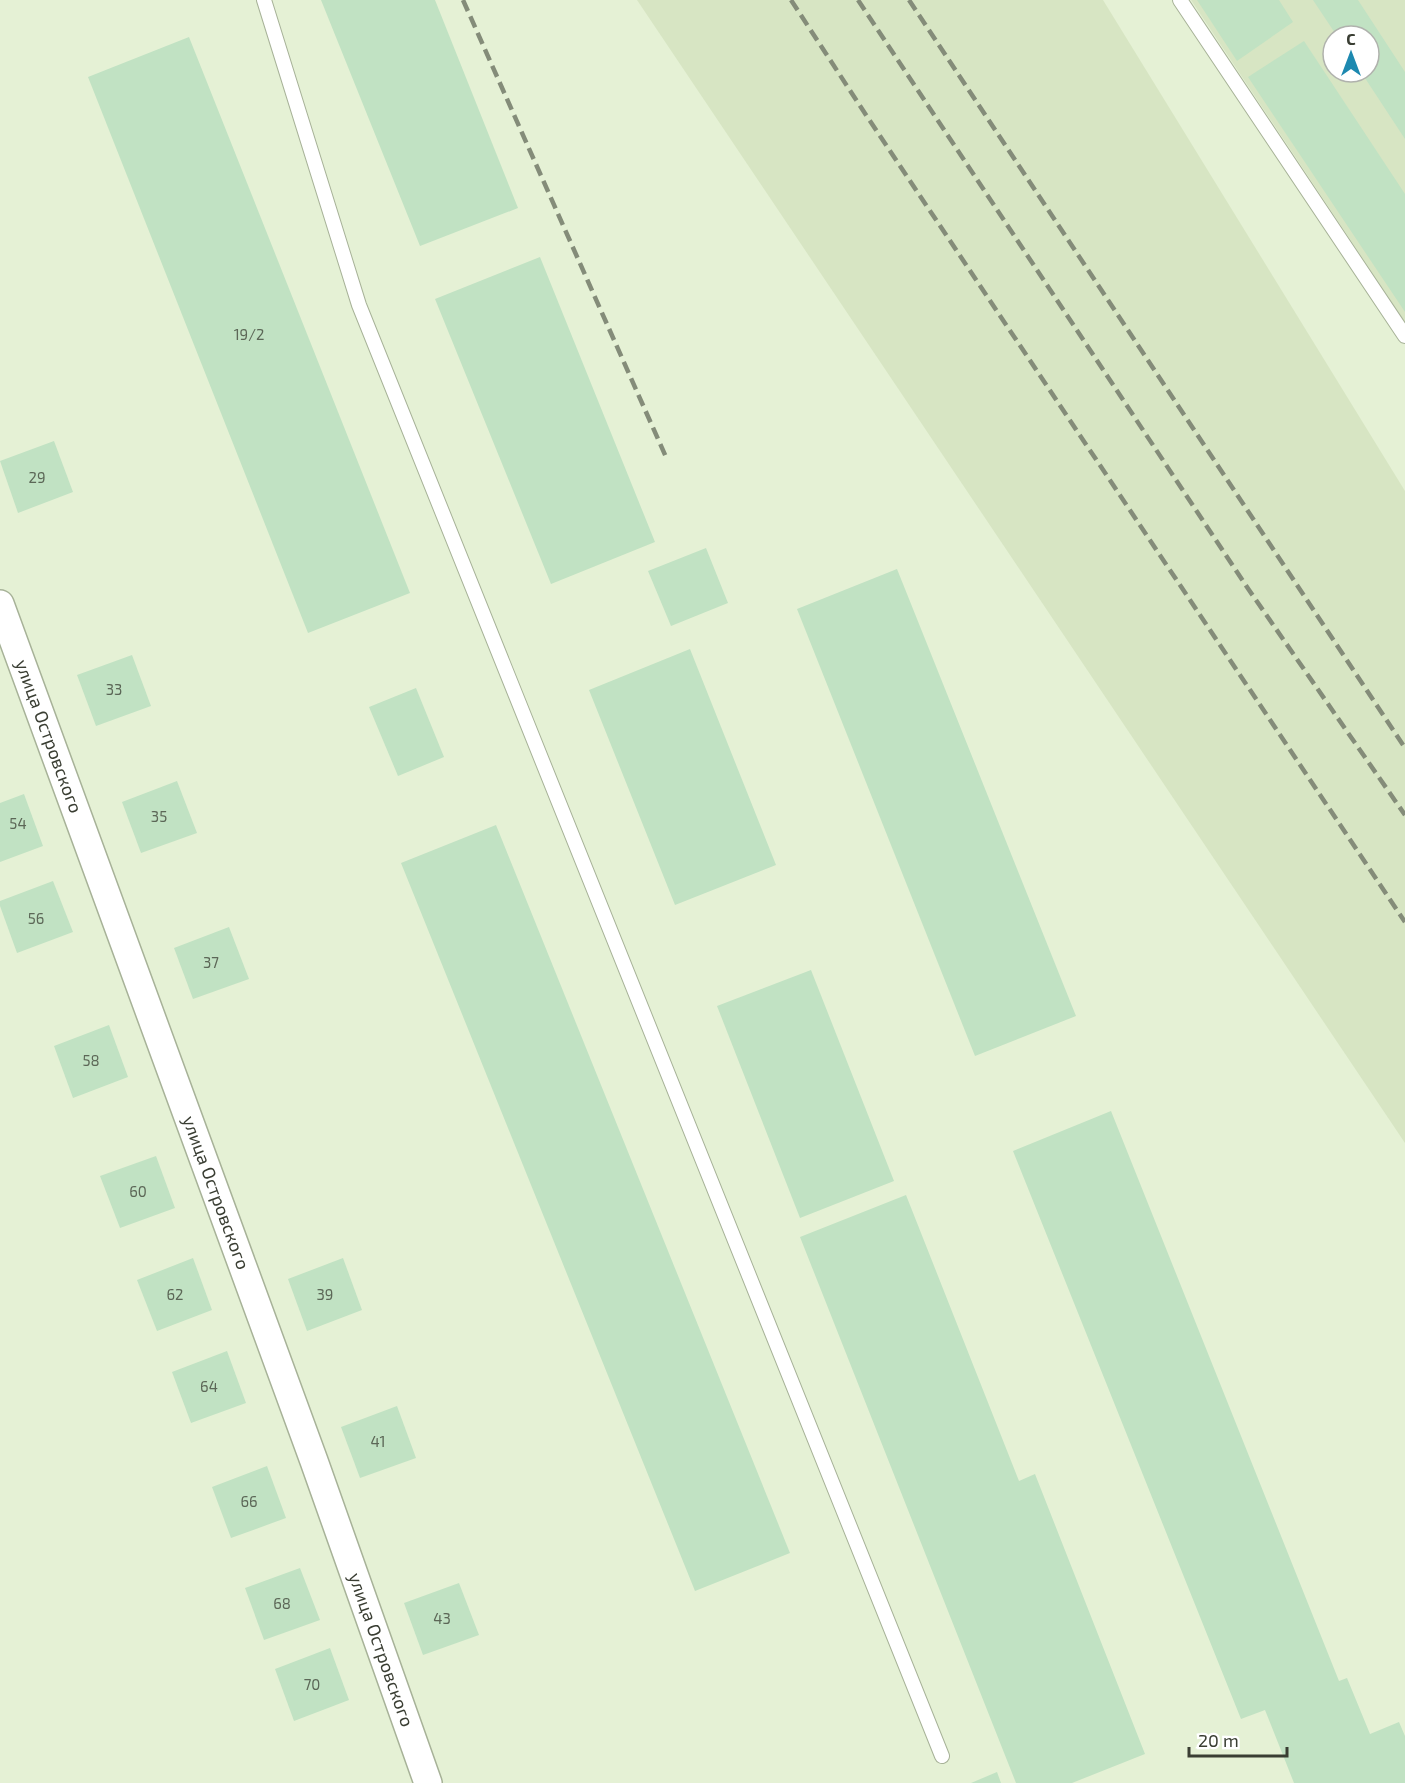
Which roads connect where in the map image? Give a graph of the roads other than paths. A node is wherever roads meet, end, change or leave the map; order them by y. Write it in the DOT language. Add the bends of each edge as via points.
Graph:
graph roads {
  1 [pos="264,0"];
  2 [pos="1180,0"];
  3 [pos="1405,336"];
  4 [pos="0,604"];
  5 [pos="942,1756"];
  6 [pos="428,1783"];
  1 -- 5 [label="lane" via="360,305"];
  2 -- 3 [label="lane"];
  4 -- 6 [label="street, улица Островского"];
}
